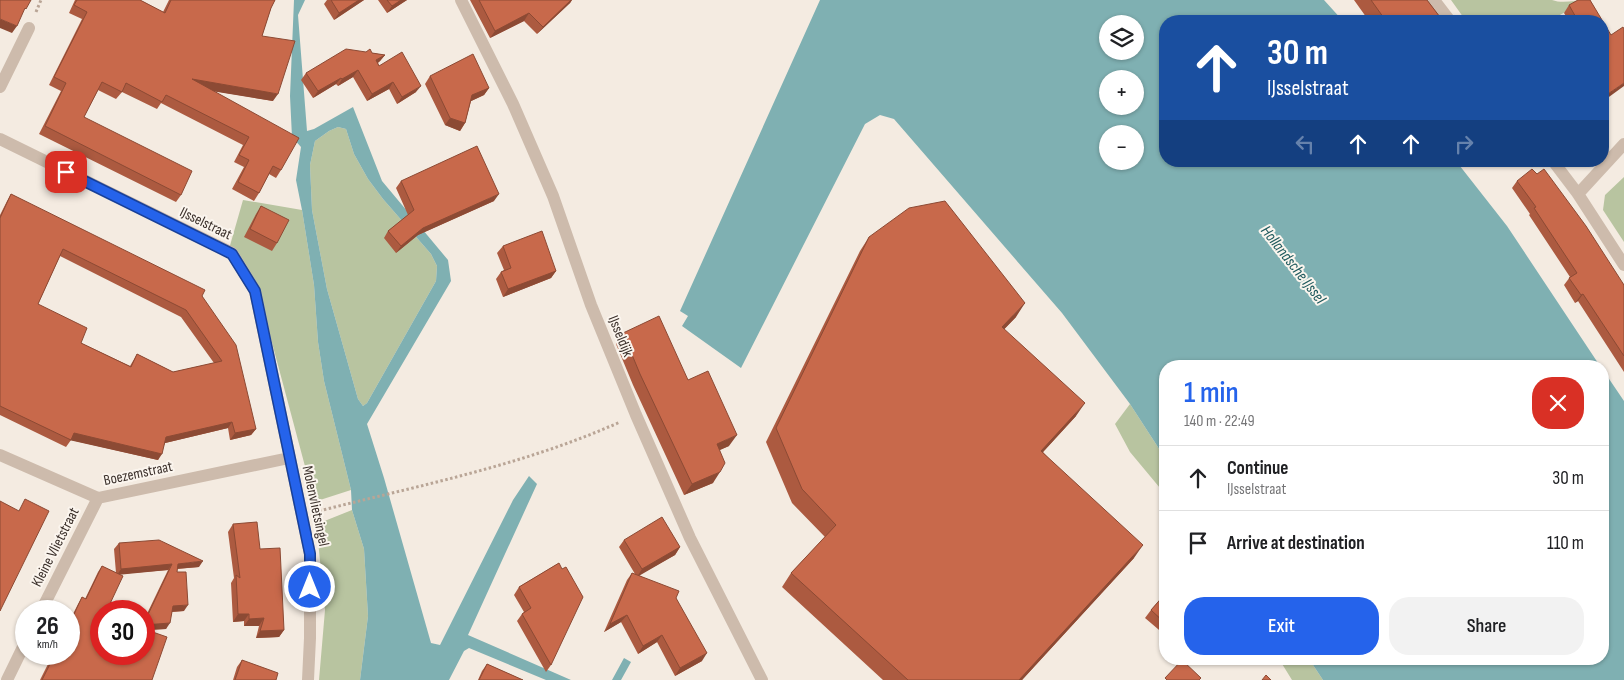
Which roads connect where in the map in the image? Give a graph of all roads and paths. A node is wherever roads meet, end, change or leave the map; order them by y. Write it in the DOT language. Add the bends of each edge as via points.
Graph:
graph roads {
  1 [pos="461,0"];
  2 [pos="1434,0"];
  3 [pos="1445,15"];
  4 [pos="29,28"];
  5 [pos="0,87"];
  6 [pos="0,139"];
  7 [pos="1624,144"];
  8 [pos="1609,160"];
  9 [pos="1558,167"];
  10 [pos="1603,167"];
  11 [pos="1578,194"];
  12 [pos="1624,265"];
  13 [pos="636,415"];
  14 [pos="0,455"];
  15 [pos="290,458"];
  16 [pos="98,498"];
  17 [pos="302,516"];
  18 [pos="47,600"];
  19 [pos="15,662"];
  20 [pos="6,680"];
  21 [pos="308,680"];
  22 [pos="762,680"];
  1 -- 13 [label="street, IJsseldijk" via="513,104 553,196 591,305"];
  2 -- 3 [label="street"];
  4 -- 5 [label="street"];
  6 -- 15 [label="street, IJsselstraat" via="232,254 255,291"];
  7 -- 8 [label="street"];
  9 -- 11 [label="street"];
  10 -- 11 [label="street"];
  11 -- 12 [label="street"];
  13 -- 17 [label="path" via="519,461"];
  13 -- 22 [label="street, IJsseldijk" via="690,538"];
  14 -- 16 [label="street, Boezemstraat"];
  15 -- 16 [label="street, Boezemstraat"];
  15 -- 17 [label="street, Molenvlietsingel"];
  16 -- 18 [label="street, Kleine Vlietstraat"];
  17 -- 21 [label="street, Molenvlietsingel" via="310,554"];
  19 -- 20 [label="street"];
}
